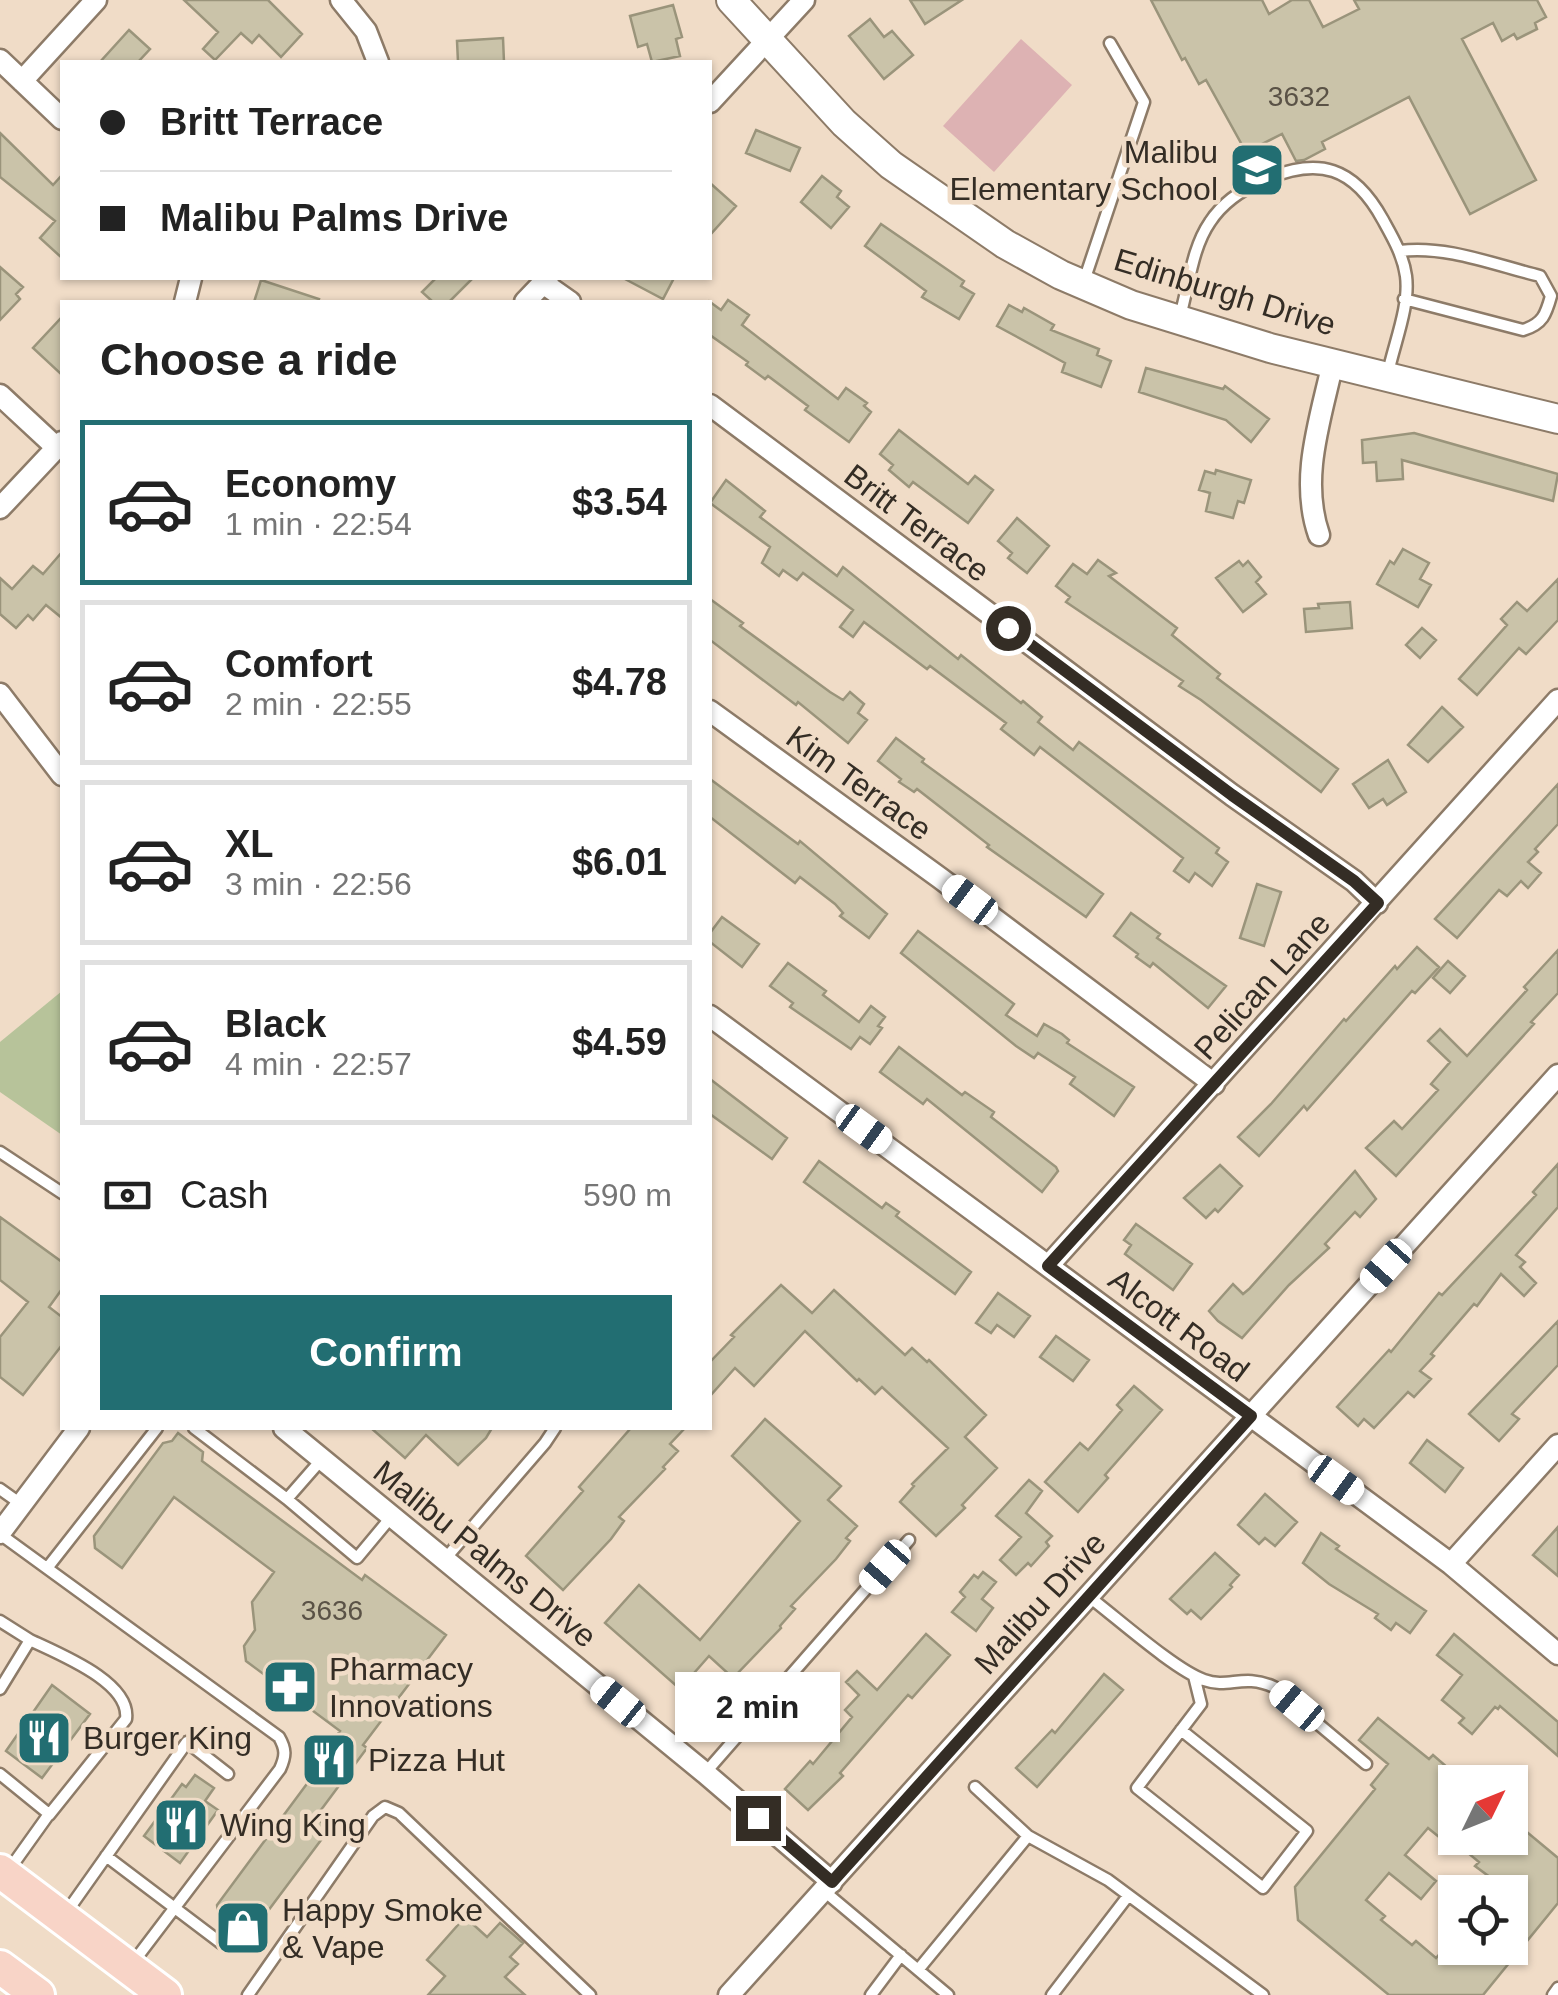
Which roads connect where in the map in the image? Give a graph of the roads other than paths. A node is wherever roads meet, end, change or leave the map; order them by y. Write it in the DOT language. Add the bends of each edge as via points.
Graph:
graph roads {
  1 [pos="96,0"];
  2 [pos="341,0"];
  3 [pos="731,0"];
  4 [pos="804,0"];
  5 [pos="767,40"];
  6 [pos="1110,43"];
  7 [pos="0,60"];
  8 [pos="377,60"];
  9 [pos="22,81"];
  10 [pos="712,100"];
  11 [pos="60,117"];
  12 [pos="1400,251"];
  13 [pos="546,280"];
  14 [pos="1082,284"];
  15 [pos="1404,299"];
  16 [pos="527,300"];
  17 [pos="568,300"];
  18 [pos="1179,322"];
  19 [pos="1333,362"];
  20 [pos="1388,374"];
  21 [pos="0,395"];
  22 [pos="712,406"];
  23 [pos="1558,419"];
  24 [pos="60,445"];
  25 [pos="0,508"];
  26 [pos="1319,535"];
  27 [pos="0,694"];
  28 [pos="1558,700"];
  29 [pos="712,712"];
  30 [pos="60,771"];
  31 [pos="1378,903"];
  32 [pos="712,1017"];
  33 [pos="1558,1075"];
  34 [pos="1214,1084"];
  35 [pos="0,1152"];
  36 [pos="60,1191"];
  37 [pos="1048,1266"];
  38 [pos="1251,1416"];
  39 [pos="77,1430"];
  40 [pos="155,1430"];
  41 [pos="197,1430"];
  42 [pos="286,1430"];
  43 [pos="554,1430"];
  44 [pos="1558,1445"];
  45 [pos="322,1459"];
  46 [pos="0,1489"];
  47 [pos="287,1500"];
  48 [pos="21,1505"];
  49 [pos="392,1516"];
  50 [pos="0,1534"];
  51 [pos="909,1540"];
  52 [pos="445,1559"];
  53 [pos="1451,1564"];
  54 [pos="48,1566"];
  55 [pos="1088,1596"];
  56 [pos="0,1622"];
  57 [pos="30,1640"];
  58 [pos="1558,1654"];
  59 [pos="1194,1676"];
  60 [pos="0,1689"];
  61 [pos="1181,1730"];
  62 [pos="1366,1764"];
  63 [pos="705,1773"];
  64 [pos="0,1774"];
  65 [pos="228,1774"];
  66 [pos="975,1787"];
  67 [pos="49,1816"];
  68 [pos="1028,1836"];
  69 [pos="106,1856"];
  70 [pos="3,1873"];
  71 [pos="828,1886"];
  72 [pos="1128,1896"];
  73 [pos="175,1907"];
  74 [pos="62,1918"];
  75 [pos="221,1944"];
  76 [pos="900,1956"];
  77 [pos="0,1967"];
  78 [pos="128,1968"];
  79 [pos="918,1970"];
  80 [pos="1558,1988"];
  81 [pos="733,1994"];
  82 [pos="38,1995"];
  83 [pos="164,1995"];
  84 [pos="248,1995"];
  85 [pos="590,1995"];
  86 [pos="870,1995"];
  87 [pos="948,1995"];
  88 [pos="1052,1995"];
  89 [pos="1264,1995"];
  90 [pos="1552,1995"];
  1 -- 9 [label="street"];
  2 -- 8 [label="street" via="366,31"];
  3 -- 5 [label="street, Edinburgh Drive"];
  4 -- 5 [label="street"];
  5 -- 10 [label="street"];
  5 -- 14 [label="street, Edinburgh Drive" via="891,164 1006,244"];
  6 -- 14 [label="lane" via="1144,102"];
  7 -- 9 [label="street"];
  9 -- 11 [label="street"];
  12 -- 15 [label="lane"];
  12 -- 15 [label="lane" via="1447,252 1540,276 1551,296 1546,317 1523,330"];
  12 -- 18 [label="lane" via="1372,200 1348,176 1328,169 1283,172 1248,187 1211,220"];
  13 -- 16 [label="street"];
  13 -- 17 [label="street"];
  14 -- 18 [label="street, Edinburgh Drive"];
  15 -- 20 [label="lane"];
  18 -- 19 [label="street, Edinburgh Drive"];
  19 -- 20 [label="street, Edinburgh Drive"];
  19 -- 26 [label="street" via="1310,473"];
  20 -- 23 [label="street, Edinburgh Drive"];
  21 -- 24 [label="street"];
  22 -- 31 [label="street, Britt Terrace"];
  24 -- 25 [label="street"];
  27 -- 30 [label="street"];
  28 -- 31 [label="street, Pelican Lane"];
  29 -- 34 [label="street, Kim Terrace"];
  31 -- 34 [label="street, Pelican Lane"];
  32 -- 37 [label="street, Alcott Road"];
  33 -- 38 [label="street, Malibu Drive"];
  34 -- 37 [label="street, Pelican Lane"];
  35 -- 36 [label="lane"];
  37 -- 38 [label="street, Alcott Road"];
  38 -- 53 [label="street, Alcott Road"];
  38 -- 55 [label="street, Malibu Drive"];
  39 -- 48 [label="street"];
  40 -- 54 [label="lane"];
  41 -- 47 [label="lane"];
  42 -- 45 [label="street, Malibu Palms Drive"];
  43 -- 52 [label="lane"];
  44 -- 53 [label="street"];
  45 -- 47 [label="lane"];
  45 -- 49 [label="street, Malibu Palms Drive"];
  46 -- 48 [label="lane"];
  47 -- 49 [label="lane" via="357,1558"];
  48 -- 50 [label="street"];
  49 -- 52 [label="street, Malibu Palms Drive"];
  50 -- 54 [label="lane"];
  51 -- 63 [label="lane"];
  52 -- 63 [label="street, Malibu Palms Drive"];
  53 -- 58 [label="street, Alcott Road"];
  54 -- 73 [label="lane" via="284,1746 280,1769"];
  55 -- 59 [label="lane"];
  55 -- 71 [label="street, Malibu Drive"];
  56 -- 57 [label="lane"];
  57 -- 60 [label="lane"];
  57 -- 67 [label="lane" via="119,1690 128,1706 126,1719"];
  59 -- 61 [label="lane" via="1201,1704"];
  59 -- 62 [label="lane" via="1274,1687"];
  61 -- 61 [label="lane" via="1137,1788 1263,1888 1306,1831"];
  63 -- 71 [label="street, Malibu Palms Drive"];
  64 -- 67 [label="lane"];
  65 -- 69 [label="lane" via="187,1742"];
  66 -- 68 [label="lane"];
  67 -- 70 [label="lane"];
  68 -- 72 [label="lane"];
  68 -- 79 [label="lane"];
  69 -- 73 [label="lane"];
  69 -- 74 [label="lane"];
  70 -- 74 [label="main road"];
  71 -- 76 [label="lane"];
  71 -- 81 [label="street, Malibu Drive"];
  72 -- 88 [label="lane"];
  72 -- 89 [label="lane"];
  73 -- 75 [label="lane"];
  73 -- 78 [label="lane"];
  74 -- 78 [label="main road"];
  76 -- 79 [label="lane"];
  76 -- 86 [label="lane"];
  77 -- 82 [label="main road"];
  78 -- 83 [label="main road"];
  79 -- 87 [label="lane"];
  80 -- 90 [label="lane"];
  84 -- 85 [label="lane" via="385,1807 399,1813"];
}
